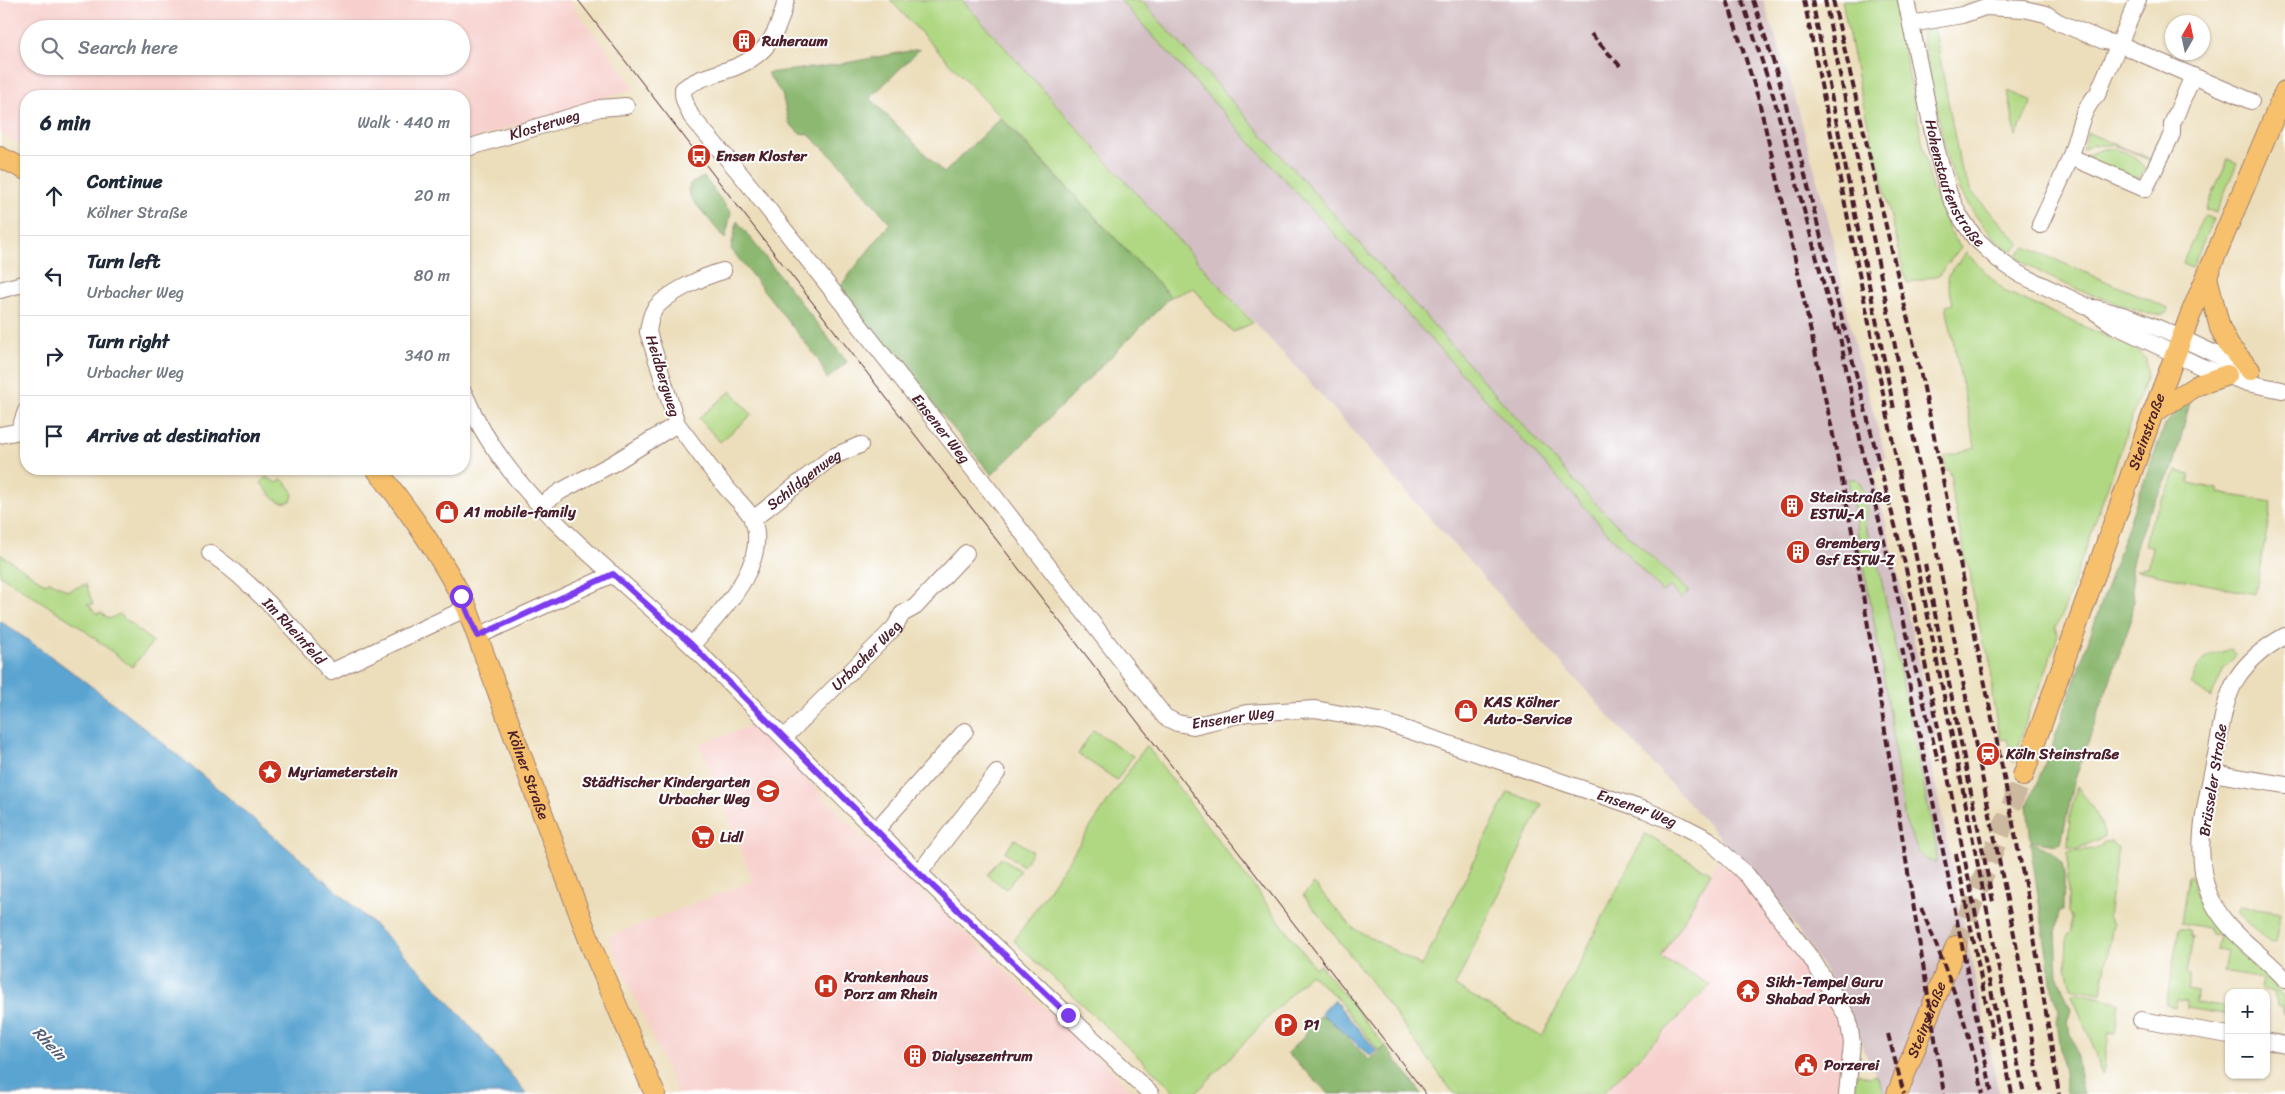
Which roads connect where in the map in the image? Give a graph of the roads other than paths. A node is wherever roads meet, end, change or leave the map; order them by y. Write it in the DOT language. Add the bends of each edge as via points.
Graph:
graph roads {
  1 [pos="786,0"];
  2 [pos="1906,0"];
  3 [pos="2138,0"];
  4 [pos="1911,24"];
  5 [pos="2119,44"];
  6 [pos="2193,76"];
  7 [pos="2285,91"];
  8 [pos="2251,101"];
  9 [pos="626,106"];
  10 [pos="470,147"];
  11 [pos="0,157"];
  12 [pos="2071,157"];
  13 [pos="20,167"];
  14 [pos="2040,225"];
  15 [pos="723,272"];
  16 [pos="2207,277"];
  17 [pos="20,285"];
  18 [pos="0,290"];
  19 [pos="2179,347"];
  20 [pos="2250,370"];
  21 [pos="2227,375"];
  22 [pos="2284,391"];
  23 [pos="470,405"];
  24 [pos="2153,413"];
  25 [pos="677,424"];
  26 [pos="20,430"];
  27 [pos="0,435"];
  28 [pos="860,445"];
  29 [pos="381,475"];
  30 [pos="541,505"];
  31 [pos="752,520"];
  32 [pos="210,553"];
  33 [pos="966,553"];
  34 [pos="613,574"];
  35 [pos="467,608"];
  36 [pos="478,636"];
  37 [pos="2285,636"];
  38 [pos="692,645"];
  39 [pos="966,731"];
  40 [pos="785,737"];
  41 [pos="997,773"];
  42 [pos="2212,773"];
  43 [pos="2023,776"];
  44 [pos="2285,785"];
  45 [pos="876,830"];
  46 [pos="919,873"];
  47 [pos="1956,946"];
  48 [pos="2285,979"];
  49 [pos="2141,1020"];
  50 [pos="2225,1034"];
  51 [pos="2270,1043"];
  52 [pos="2285,1045"];
  53 [pos="655,1094"];
  54 [pos="1151,1094"];
  55 [pos="1847,1094"];
  56 [pos="1897,1094"];
  1 -- 55 [label="street, Ensener Weg" via="782,16 765,49 750,61 693,81 683,90 682,96 691,116 748,183 1165,716 1177,723 1193,726 1247,713 1315,709 1384,722 1645,810 1708,839 1747,875 1769,902 1844,1008 1852,1044"];
  2 -- 4 [label="street, Hohenstaufenstraße"];
  3 -- 5 [label="street"];
  4 -- 5 [label="street" via="1985,8 2024,9 2046,14 2104,41"];
  4 -- 19 [label="street, Hohenstaufenstraße" via="1936,148 1949,194 1975,238 2019,274 2088,307 2114,325"];
  5 -- 6 [label="street"];
  5 -- 12 [label="street" via="2077,132"];
  6 -- 8 [label="street"];
  6 -- 12 [label="street" via="2172,124 2172,134 2145,189"];
  7 -- 16 [label="main road, Steinstraße"];
  9 -- 10 [label="street, Klosterweg" via="600,108"];
  11 -- 13 [label="main road"];
  12 -- 14 [label="street"];
  15 -- 25 [label="street, Heidbergweg" via="696,280 655,309 649,321 648,332"];
  16 -- 19 [label="main road, Steinstraße"];
  16 -- 20 [label="main road" via="2220,328 2229,346"];
  17 -- 18 [label="street"];
  19 -- 20 [label="street"];
  19 -- 21 [label="street"];
  19 -- 24 [label="main road, Steinstraße"];
  20 -- 22 [label="street"];
  21 -- 22 [label="street"];
  21 -- 24 [label="main road" via="2198,385"];
  23 -- 30 [label="street" via="501,458"];
  24 -- 43 [label="main road, Steinstraße"];
  25 -- 30 [label="street, Heidbergweg"];
  25 -- 31 [label="street, Schildgenweg"];
  26 -- 27 [label="street"];
  28 -- 31 [label="street, Schildgenweg" via="832,457"];
  29 -- 35 [label="main road, Kölner Straße" via="440,558"];
  30 -- 34 [label="street"];
  31 -- 38 [label="street, Schildgenweg" via="756,542 752,564 735,594"];
  32 -- 35 [label="street, Im Rheinfeld" via="266,599 331,672"];
  33 -- 40 [label="street, Urbacher Weg" via="915,607 902,614 895,628"];
  34 -- 36 [label="street"];
  34 -- 38 [label="street"];
  35 -- 36 [label="main road, Kölner Straße"];
  36 -- 53 [label="main road, Kölner Straße" via="592,948"];
  37 -- 42 [label="street, Brüsseler Straße" via="2258,653 2237,679 2226,702"];
  38 -- 40 [label="street"];
  39 -- 45 [label="street"];
  40 -- 45 [label="street"];
  41 -- 46 [label="street"];
  42 -- 44 [label="street"];
  42 -- 48 [label="street, Brüsseler Straße" via="2204,814 2202,848 2209,895 2242,940"];
  45 -- 46 [label="street"];
  46 -- 54 [label="street"];
  47 -- 56 [label="main road, Steinstraße"];
  49 -- 50 [label="street"];
  51 -- 52 [label="street"];
}
